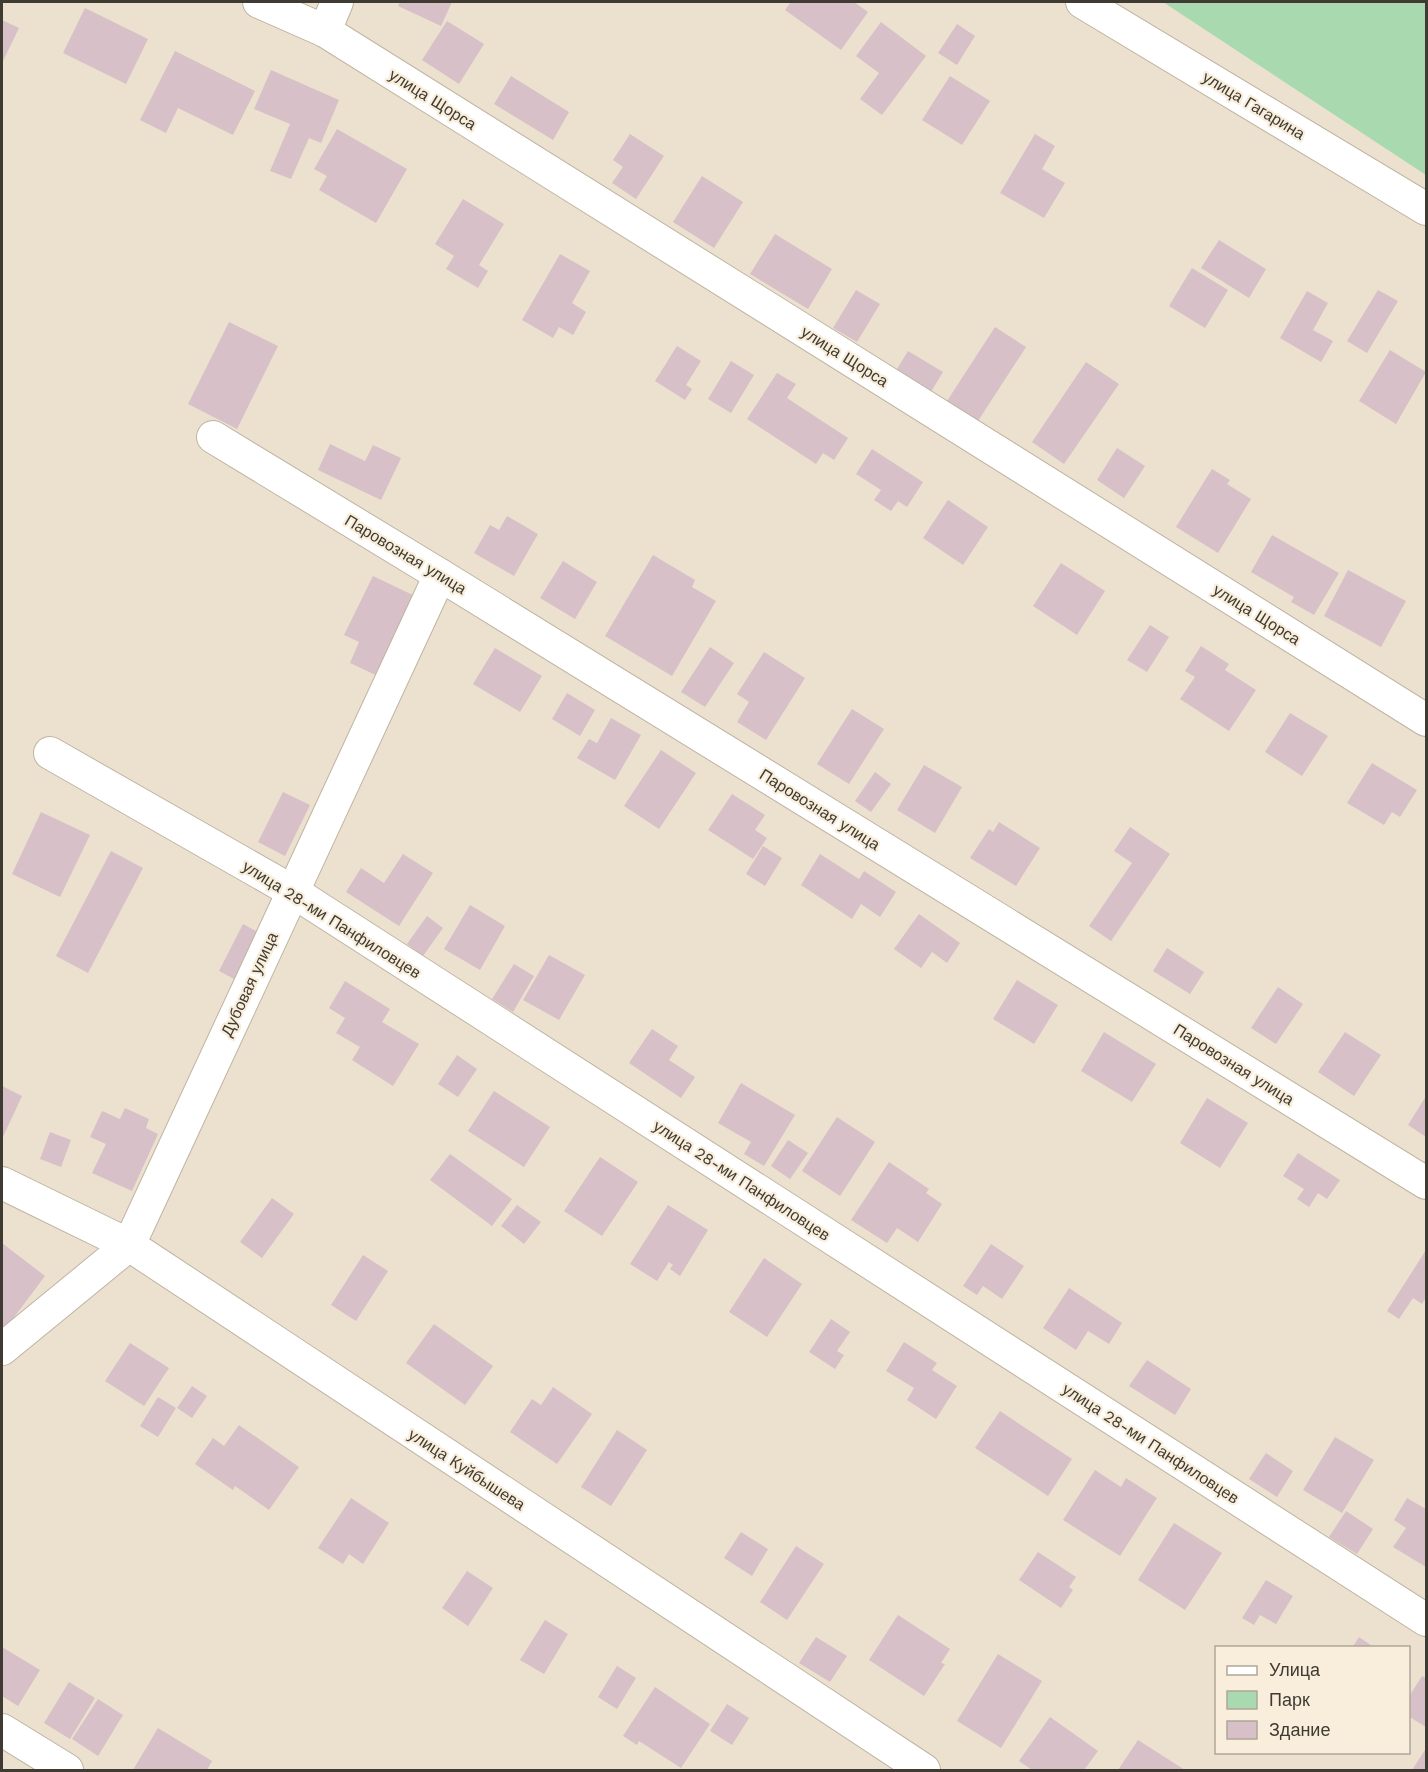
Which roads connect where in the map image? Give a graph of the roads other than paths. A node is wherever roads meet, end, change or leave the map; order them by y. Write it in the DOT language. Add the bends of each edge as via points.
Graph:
graph roads {
  1 [pos="259,2"];
  2 [pos="338,2"];
  3 [pos="1082,2"];
  4 [pos="325,31"];
  5 [pos="1426,209"];
  6 [pos="213,437"];
  7 [pos="440,575"];
  8 [pos="1426,720"];
  9 [pos="50,753"];
  10 [pos="292,891"];
  11 [pos="2,1183"];
  12 [pos="1426,1183"];
  13 [pos="129,1245"];
  14 [pos="2,1349"];
  15 [pos="1426,1620"];
  16 [pos="2,1730"];
  17 [pos="67,1770"];
  18 [pos="924,1770"];
  1 -- 4 [label="street, улица Щорса"];
  2 -- 4 [label="street"];
  3 -- 5 [label="street, улица Гагарина"];
  4 -- 8 [label="street, улица Щорса"];
  6 -- 7 [label="street, Паровозная улица"];
  7 -- 10 [label="street, Дубовая улица"];
  7 -- 12 [label="street, Паровозная улица"];
  9 -- 10 [label="street, улица 28-ми Панфиловцев"];
  10 -- 13 [label="street, Дубовая улица"];
  10 -- 15 [label="street, улица 28-ми Панфиловцев"];
  11 -- 13 [label="street, улица Куйбышева"];
  13 -- 14 [label="street, Дубовая улица"];
  13 -- 18 [label="street, улица Куйбышева"];
  16 -- 17 [label="street"];
}
